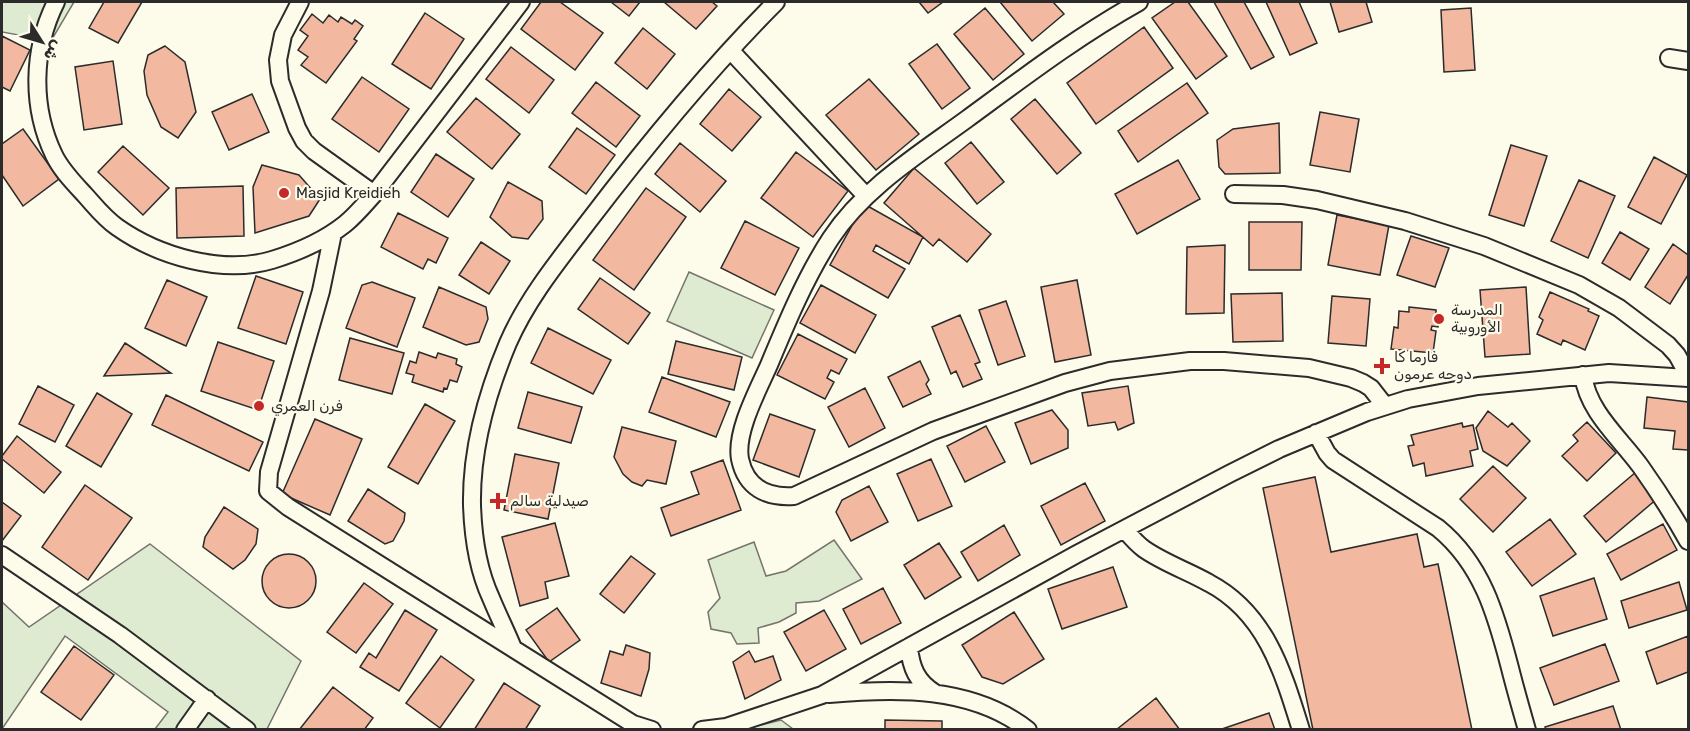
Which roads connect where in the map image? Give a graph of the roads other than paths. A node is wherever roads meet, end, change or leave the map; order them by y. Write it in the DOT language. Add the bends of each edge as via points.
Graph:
graph roads {
  1 [pos="56,2"];
  2 [pos="300,2"];
  3 [pos="521,2"];
  4 [pos="776,2"];
  5 [pos="1139,2"];
  6 [pos="731,51"];
  7 [pos="1668,58"];
  8 [pos="1689,61"];
  9 [pos="374,194"];
  10 [pos="1234,194"];
  11 [pos="866,196"];
  12 [pos="333,233"];
  13 [pos="1583,375"];
  14 [pos="1689,376"];
  15 [pos="1385,406"];
  16 [pos="1316,434"];
  17 [pos="1125,530"];
  18 [pos="1689,541"];
  19 [pos="2,555"];
  20 [pos="909,647"];
  21 [pos="513,648"];
  22 [pos="936,694"];
  23 [pos="822,695"];
  24 [pos="207,699"];
  25 [pos="185,729"];
  26 [pos="247,729"];
  27 [pos="645,729"];
  28 [pos="652,729"];
  29 [pos="702,729"];
  30 [pos="1028,729"];
  31 [pos="1300,729"];
  32 [pos="1527,729"];
  1 -- 12 [label="street" via="36,72 39,111 55,158 72,182 116,226 152,248 180,258 243,264 271,260"];
  2 -- 9 [label="street" via="283,35 278,60 280,81 297,128 314,151"];
  3 -- 9 [label="street"];
  4 -- 6 [label="street"];
  5 -- 11 [label="street" via="1047,60"];
  6 -- 11 [label="street"];
  6 -- 21 [label="street" via="644,151 544,282 509,341 496,375 482,423 472,504 480,566"];
  7 -- 8 [label="street"];
  9 -- 12 [label="street"];
  10 -- 14 [label="street" via="1317,200 1405,221 1494,250 1579,285 1619,308 1668,345"];
  11 -- 15 [label="street" via="831,238 796,303 742,434 742,468 751,483 763,492 778,497 794,496 973,415 1065,383 1153,365 1224,361 1309,368 1363,383"];
  12 -- 21 [label="street" via="321,291 269,472 268,491"];
  13 -- 14 [label="street"];
  13 -- 15 [label="street" via="1461,388"];
  13 -- 18 [label="street" via="1593,406 1654,484"];
  15 -- 16 [label="street"];
  16 -- 17 [label="street" via="1229,474"];
  16 -- 32 [label="street" via="1333,460 1438,528 1473,566 1496,615"];
  17 -- 20 [label="street"];
  17 -- 31 [label="street" via="1142,548 1226,592 1249,614 1276,658"];
  19 -- 24 [label="street"];
  20 -- 22 [label="street" via="915,675"];
  20 -- 23 [label="street"];
  21 -- 27 [label="street"];
  22 -- 23 [label="street" via="893,690"];
  22 -- 30 [label="street" via="992,709"];
  23 -- 29 [label="street" via="726,727"];
  24 -- 25 [label="street"];
  24 -- 26 [label="street"];
  27 -- 28 [label="street"];
}
